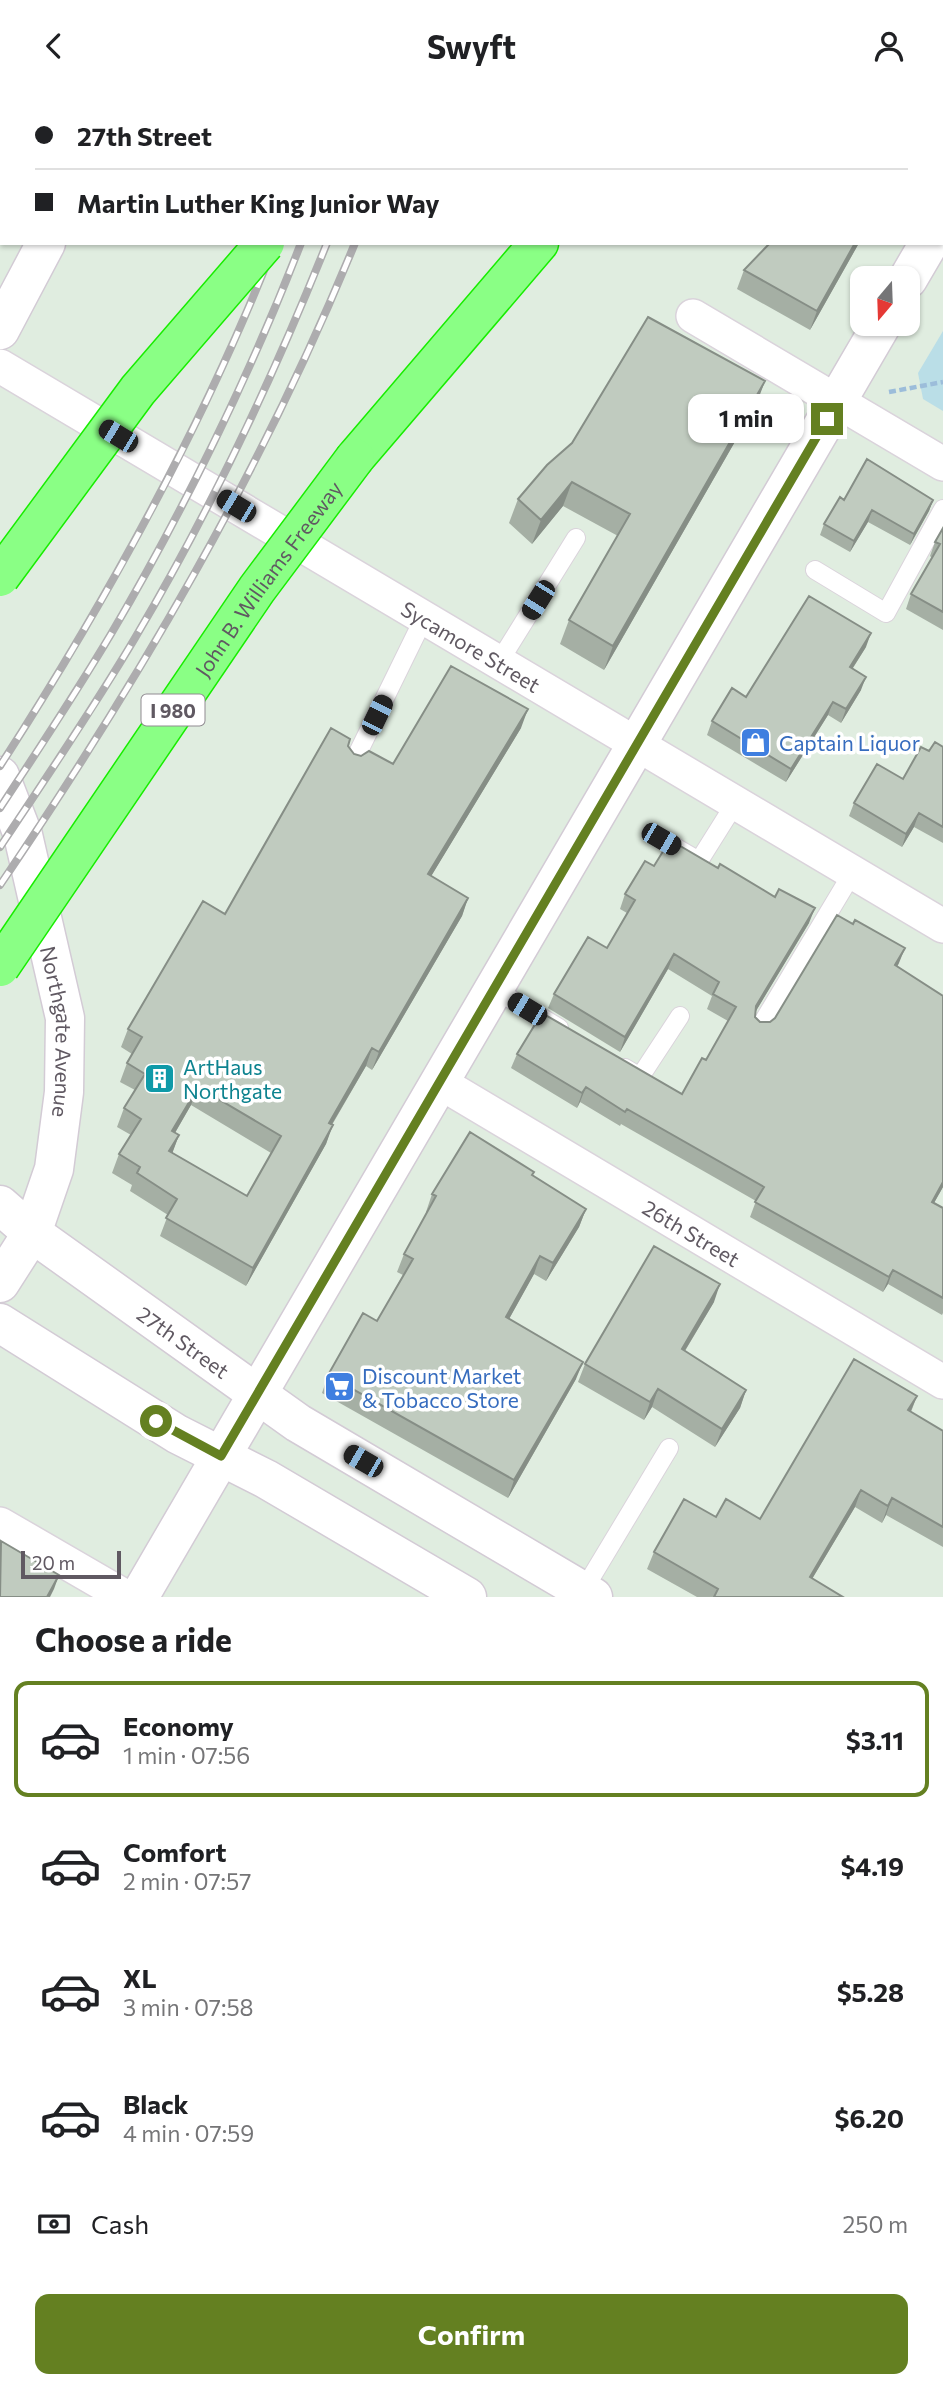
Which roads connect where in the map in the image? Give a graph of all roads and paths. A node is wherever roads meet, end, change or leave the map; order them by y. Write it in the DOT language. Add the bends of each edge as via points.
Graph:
graph roads {
  1 [pos="45,245"];
  2 [pos="263,245"];
  3 [pos="537,245"];
  4 [pos="928,245"];
  5 [pos="916,266"];
  6 [pos="692,316"];
  7 [pos="0,330"];
  8 [pos="875,336"];
  9 [pos="0,366"];
  10 [pos="837,402"];
  11 [pos="943,464"];
  12 [pos="943,509"];
  13 [pos="576,538"];
  14 [pos="815,570"];
  15 [pos="0,577"];
  16 [pos="424,618"];
  17 [pos="499,662"];
  18 [pos="637,743"];
  19 [pos="353,764"];
  20 [pos="0,776"];
  21 [pos="736,802"];
  22 [pos="661,839"];
  23 [pos="853,872"];
  24 [pos="943,926"];
  25 [pos="0,967"];
  26 [pos="494,989"];
  27 [pos="680,1016"];
  28 [pos="760,1027"];
  29 [pos="573,1037"];
  30 [pos="606,1057"];
  31 [pos="439,1082"];
  32 [pos="0,1205"];
  33 [pos="32,1233"];
  34 [pos="0,1283"];
  35 [pos="0,1324"];
  36 [pos="943,1381"];
  37 [pos="256,1395"];
  38 [pos="669,1448"];
  39 [pos="221,1456"];
  40 [pos="0,1524"];
  41 [pos="588,1594"];
  42 [pos="126,1597"];
  43 [pos="139,1597"];
  44 [pos="467,1597"];
  1 -- 7 [label="main road"];
  2 -- 15 [label="highway, bridge" via="138,390"];
  3 -- 25 [label="highway, John B. Williams Freeway / I 980, bridge" via="355,458 257,589"];
  4 -- 5 [label="main road"];
  6 -- 10 [label="street"];
  8 -- 10 [label="main road"];
  9 -- 16 [label="street, Sycamore Street"];
  10 -- 11 [label="street"];
  10 -- 18 [label="main road"];
  12 -- 14 [label="lane" via="886,613"];
  13 -- 17 [label="lane"];
  16 -- 17 [label="street, Sycamore Street"];
  16 -- 19 [label="lane"];
  17 -- 18 [label="street, Sycamore Street"];
  18 -- 21 [label="street, Sycamore Street"];
  18 -- 26 [label="main road"];
  20 -- 33 [label="main road, Northgate Avenue" via="23,835 65,1019 64,1092 54,1169"];
  21 -- 22 [label="lane" via="699,861"];
  21 -- 23 [label="street, Sycamore Street"];
  23 -- 24 [label="street, Sycamore Street"];
  23 -- 28 [label="lane"];
  26 -- 29 [label="lane"];
  26 -- 31 [label="main road"];
  27 -- 30 [label="lane" via="640,1077"];
  31 -- 36 [label="street, 26th Street"];
  31 -- 37 [label="main road"];
  32 -- 33 [label="main road, 27th Street"];
  33 -- 34 [label="main road, Northgate Avenue"];
  33 -- 37 [label="main road, 27th Street"];
  35 -- 39 [label="main road" via="177,1434"];
  37 -- 39 [label="main road"];
  37 -- 41 [label="main road, 27th Street"];
  38 -- 41 [label="lane"];
  39 -- 43 [label="main road"];
  39 -- 44 [label="main road"];
  40 -- 42 [label="street"];
}
